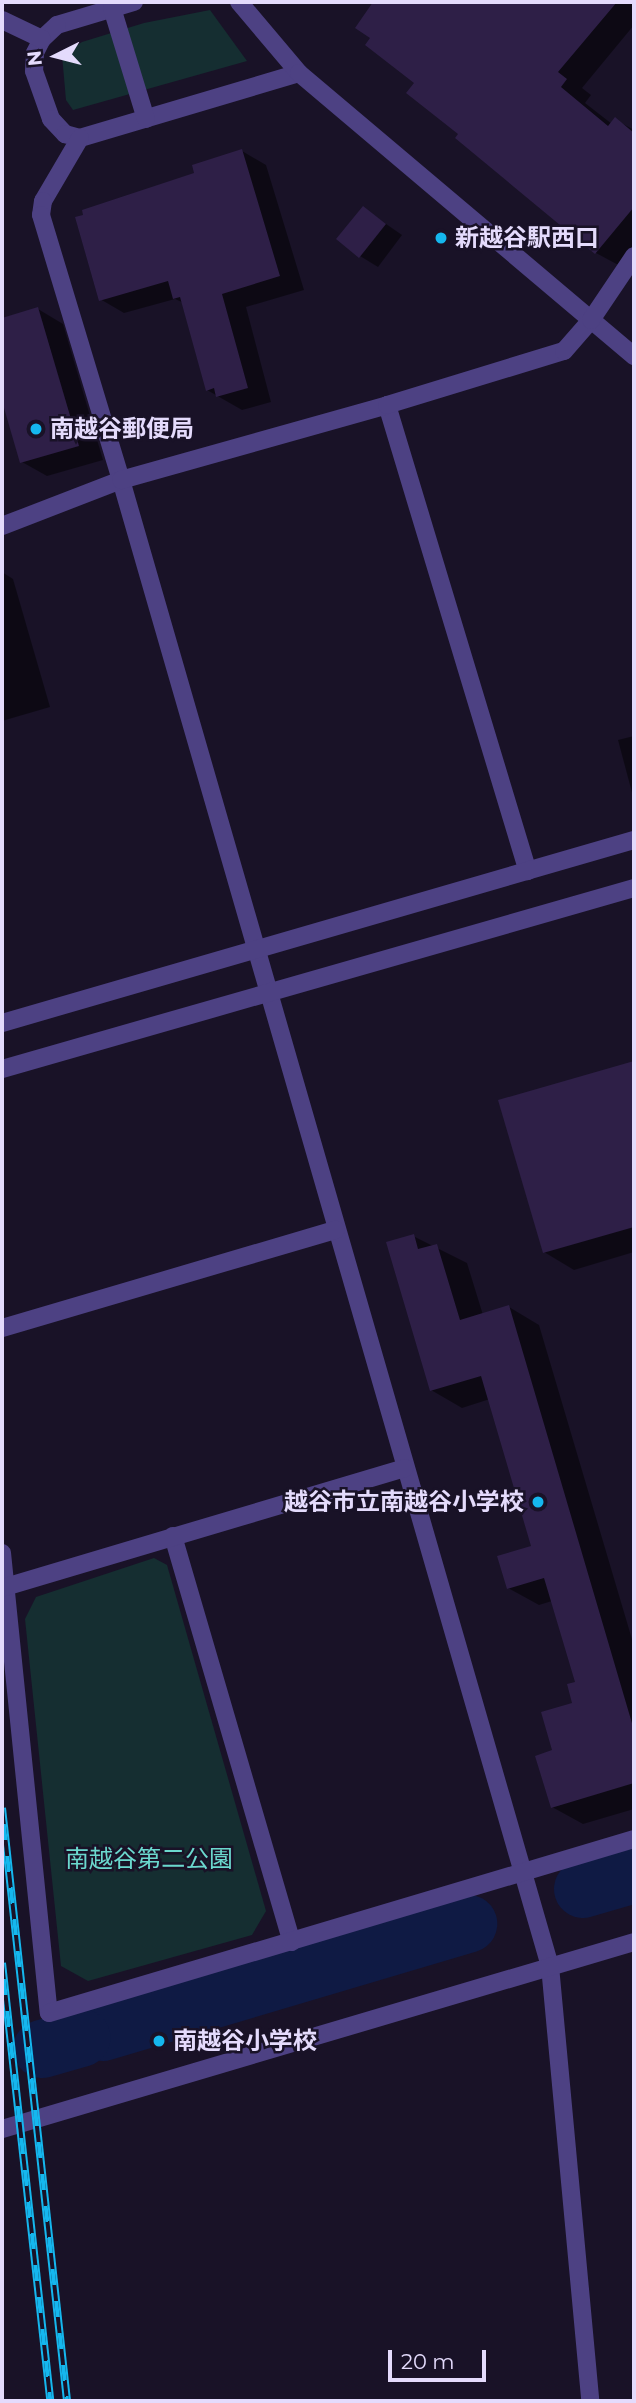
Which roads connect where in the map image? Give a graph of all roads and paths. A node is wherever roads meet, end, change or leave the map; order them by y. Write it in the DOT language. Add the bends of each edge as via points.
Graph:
graph roads {
  1 [pos="134,2"];
  2 [pos="239,2"];
  3 [pos="112,8"];
  4 [pos="2,20"];
  5 [pos="42,39"];
  6 [pos="299,73"];
  7 [pos="146,119"];
  8 [pos="80,138"];
  9 [pos="634,256"];
  10 [pos="592,320"];
  11 [pos="634,356"];
  12 [pos="387,405"];
  13 [pos="121,480"];
  14 [pos="2,526"];
  15 [pos="634,840"];
  16 [pos="528,871"];
  17 [pos="634,888"];
  18 [pos="257,951"];
  19 [pos="269,992"];
  20 [pos="2,1024"];
  21 [pos="2,1069"];
  22 [pos="336,1230"];
  23 [pos="2,1328"];
  24 [pos="404,1468"];
  25 [pos="173,1536"];
  26 [pos="2,1553"];
  27 [pos="4,1587"];
  28 [pos="634,1839"];
  29 [pos="523,1872"];
  30 [pos="292,1942"];
  31 [pos="634,1942"];
  32 [pos="550,1966"];
  33 [pos="2,2129"];
  34 [pos="590,2401"];
  1 -- 3 [label="street"];
  2 -- 6 [label="street"];
  3 -- 5 [label="street" via="57,25"];
  3 -- 7 [label="street"];
  4 -- 5 [label="street"];
  5 -- 8 [label="street" via="34,53 34,71 51,119 65,134"];
  6 -- 7 [label="street"];
  6 -- 10 [label="street"];
  7 -- 8 [label="street"];
  8 -- 13 [label="street" via="43,201 41,215"];
  9 -- 10 [label="street"];
  10 -- 11 [label="street"];
  10 -- 12 [label="street" via="564,351"];
  12 -- 13 [label="street"];
  12 -- 16 [label="street"];
  13 -- 14 [label="street"];
  13 -- 18 [label="street"];
  15 -- 16 [label="street"];
  16 -- 18 [label="street"];
  17 -- 19 [label="street"];
  18 -- 19 [label="street"];
  18 -- 20 [label="street"];
  19 -- 21 [label="street"];
  19 -- 22 [label="street"];
  22 -- 23 [label="street"];
  22 -- 24 [label="street"];
  24 -- 25 [label="street"];
  24 -- 29 [label="street"];
  25 -- 27 [label="street"];
  25 -- 30 [label="street"];
  26 -- 27 [label="street"];
  27 -- 30 [label="street" via="49,2013"];
  28 -- 29 [label="street"];
  29 -- 30 [label="street"];
  29 -- 32 [label="street"];
  31 -- 32 [label="street"];
  32 -- 33 [label="street"];
  32 -- 34 [label="street"];
}
